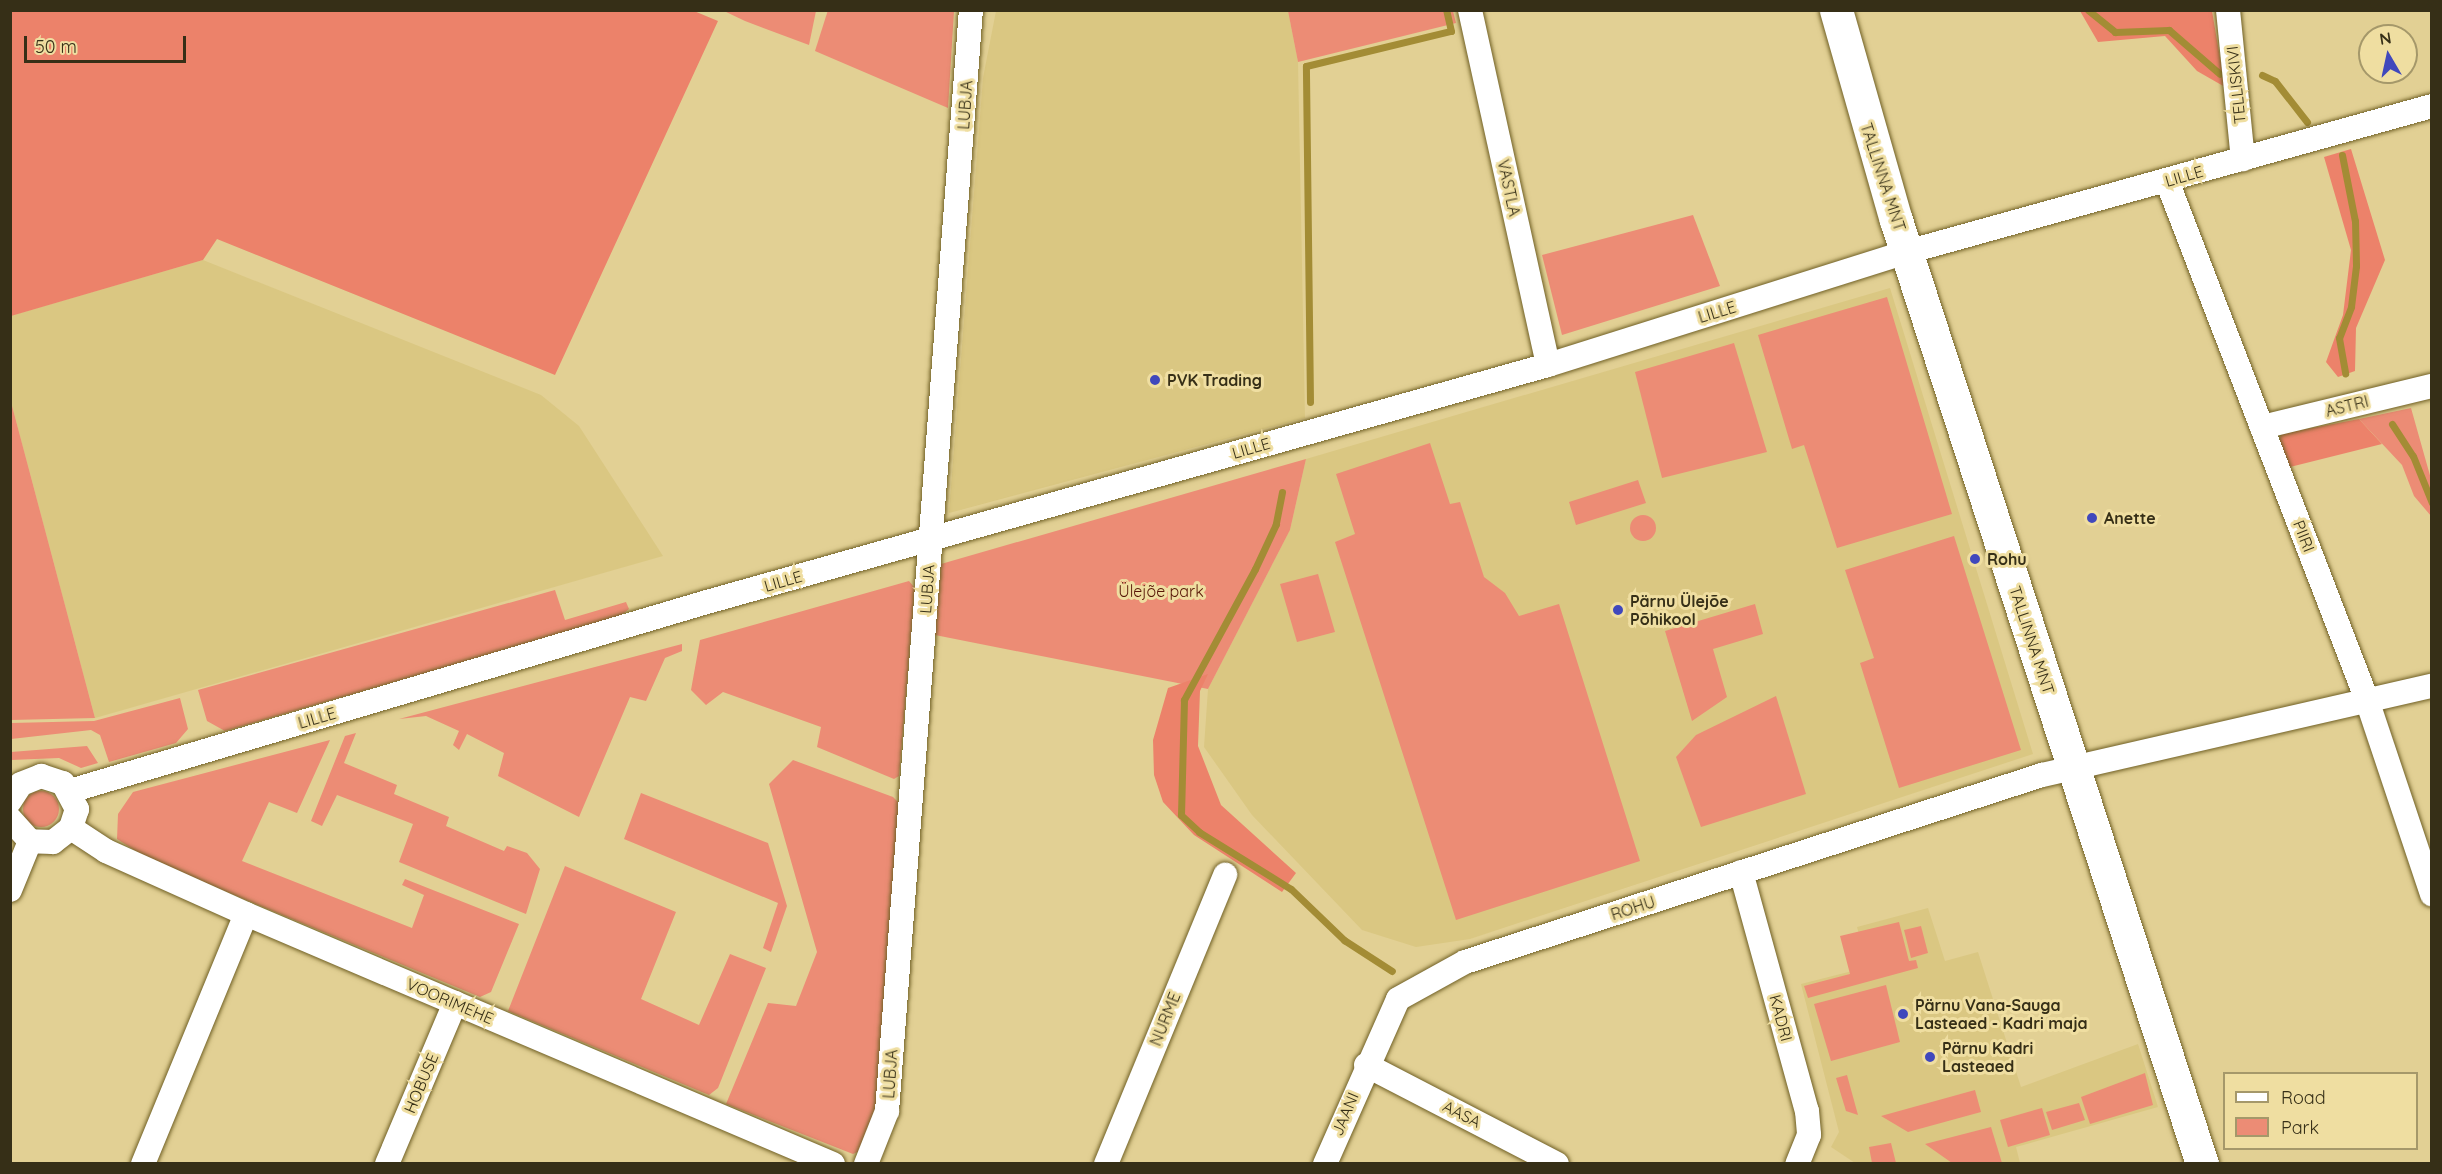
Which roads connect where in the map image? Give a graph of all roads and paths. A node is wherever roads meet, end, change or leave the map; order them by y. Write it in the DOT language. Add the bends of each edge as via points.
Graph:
graph roads {
  1 [pos="971,10"];
  2 [pos="1470,10"];
  3 [pos="1836,10"];
  4 [pos="2228,10"];
  5 [pos="2432,106"];
  6 [pos="2243,159"];
  7 [pos="2167,181"];
  8 [pos="1907,252"];
  9 [pos="1548,365"];
  10 [pos="2432,386"];
  11 [pos="2262,427"];
  12 [pos="931,538"];
  13 [pos="2432,686"];
  14 [pos="2367,700"];
  15 [pos="2073,767"];
  16 [pos="70,790"];
  17 [pos="12,795"];
  18 [pos="10,819"];
  19 [pos="71,828"];
  20 [pos="30,841"];
  21 [pos="1741,873"];
  22 [pos="1225,875"];
  23 [pos="10,890"];
  24 [pos="2432,894"];
  25 [pos="246,914"];
  26 [pos="455,1003"];
  27 [pos="1366,1065"];
  28 [pos="143,1164"];
  29 [pos="387,1164"];
  30 [pos="833,1164"];
  31 [pos="866,1164"];
  32 [pos="1106,1164"];
  33 [pos="1325,1164"];
  34 [pos="1557,1164"];
  35 [pos="1797,1164"];
  36 [pos="2202,1164"];
  1 -- 12 [label="street, LUBJA"];
  2 -- 9 [label="street, VASTLA"];
  3 -- 8 [label="main road, TALLINNA MNT"];
  4 -- 6 [label="street, TELLISKIVI"];
  5 -- 6 [label="street, LILLE"];
  6 -- 7 [label="street, LILLE"];
  7 -- 8 [label="street, LILLE"];
  7 -- 11 [label="street, PIIRI"];
  8 -- 9 [label="street, LILLE"];
  8 -- 15 [label="main road, TALLINNA MNT"];
  9 -- 12 [label="street, LILLE"];
  10 -- 11 [label="street, ASTRI"];
  11 -- 14 [label="street, PIIRI"];
  12 -- 16 [label="street, LILLE"];
  12 -- 31 [label="street, LUBJA" via="887,1111"];
  13 -- 14 [label="street, ROHU"];
  14 -- 15 [label="street, ROHU"];
  14 -- 24 [label="street, PIIRI"];
  15 -- 21 [label="street, ROHU"];
  15 -- 36 [label="main road, TALLINNA MNT"];
  16 -- 17 [label="street" via="42,776"];
  16 -- 19 [label="street" via="77,809"];
  18 -- 20 [label="street"];
  19 -- 20 [label="street" via="53,842"];
  19 -- 25 [label="street, VOORIMEHE" via="106,851"];
  20 -- 23 [label="street"];
  21 -- 27 [label="street, ROHU" via="1465,962 1398,999"];
  21 -- 35 [label="street, KADRI" via="1807,1111 1809,1135"];
  22 -- 32 [label="street, NURME"];
  25 -- 26 [label="street, VOORIMEHE"];
  25 -- 28 [label="street"];
  26 -- 29 [label="street, HOBUSE"];
  26 -- 30 [label="street, VOORIMEHE"];
  27 -- 33 [label="street, JAANI"];
  27 -- 34 [label="street, AASA"];
}
